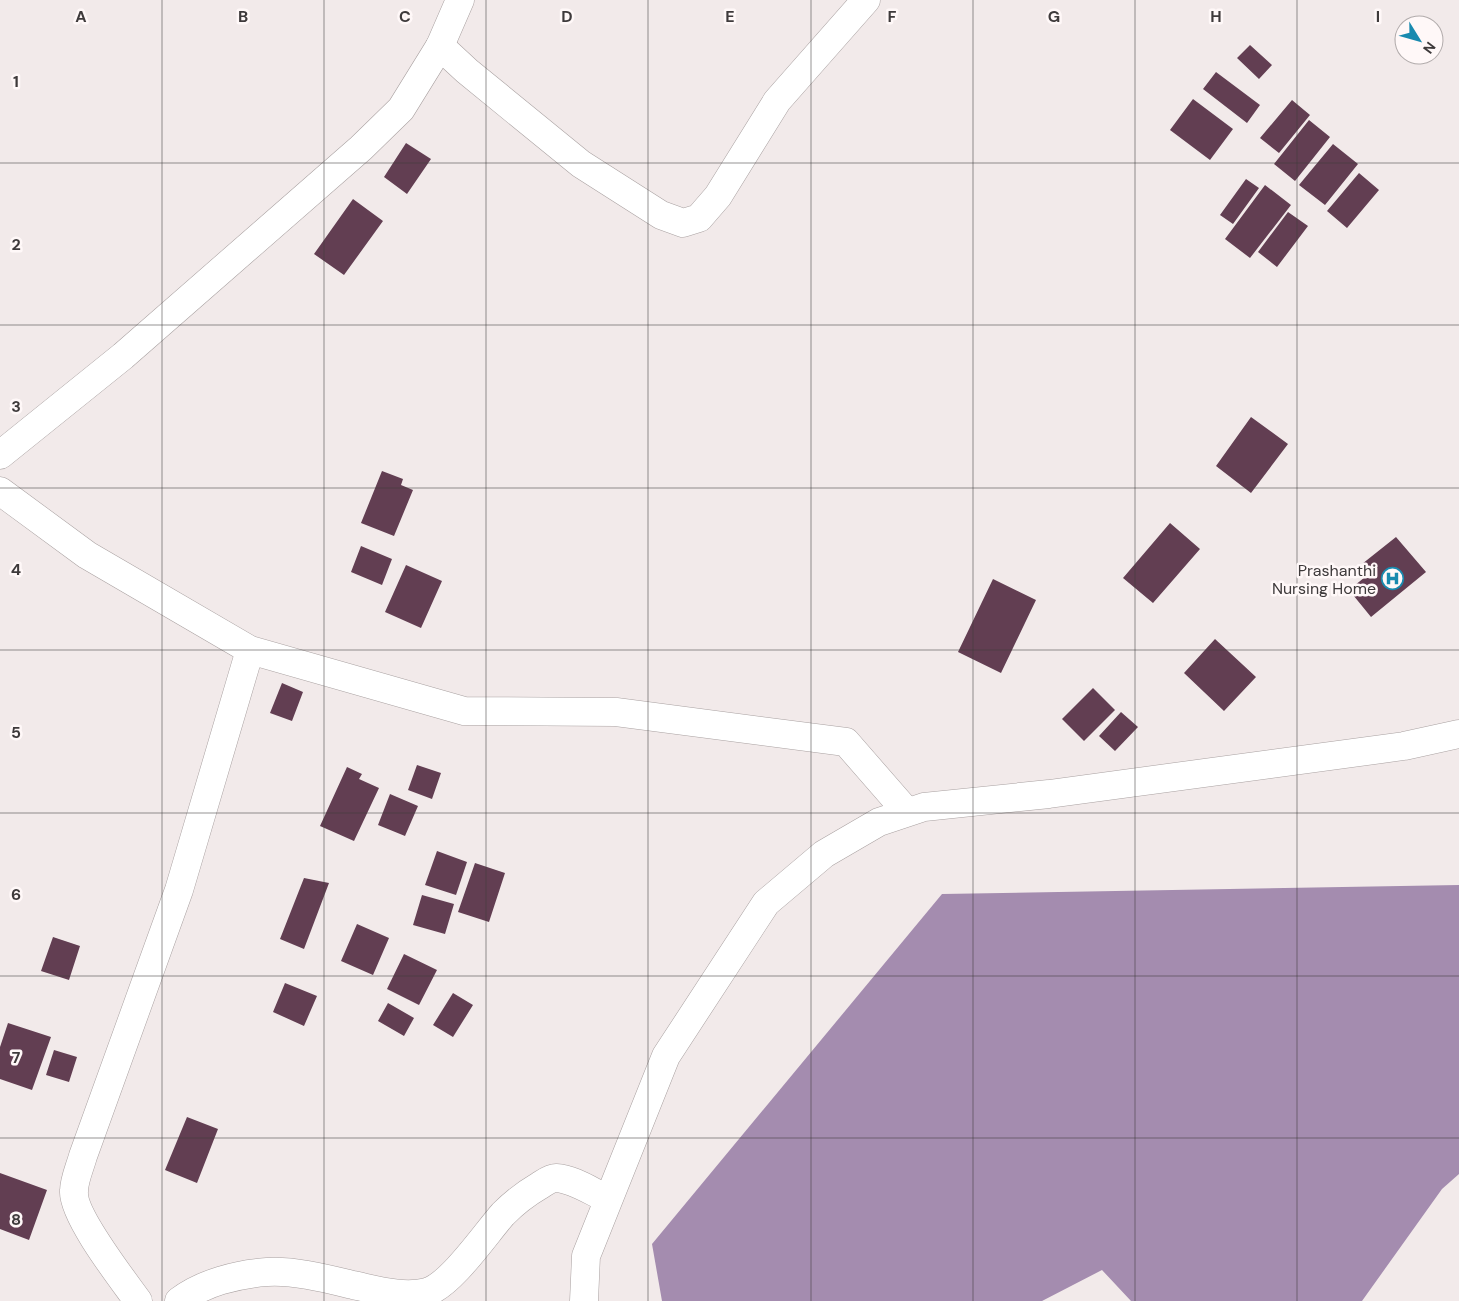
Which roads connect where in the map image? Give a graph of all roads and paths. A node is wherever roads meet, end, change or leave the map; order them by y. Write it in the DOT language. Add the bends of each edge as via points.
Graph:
graph roads {
  1 [pos="460,0"];
  2 [pos="866,0"];
  3 [pos="440,46"];
  4 [pos="0,455"];
  5 [pos="0,491"];
  6 [pos="250,650"];
  7 [pos="1459,734"];
  8 [pos="907,812"];
  9 [pos="608,1199"];
  10 [pos="138,1301"];
  11 [pos="179,1301"];
  12 [pos="584,1301"];
  1 -- 3 [label="street"];
  2 -- 3 [label="street" via="777,101 718,196 700,218 683,223 661,215 581,164"];
  3 -- 4 [label="street" via="401,109 361,148 123,356"];
  5 -- 6 [label="street" via="87,555"];
  6 -- 8 [label="street" via="464,711 616,712 846,742"];
  6 -- 10 [label="street" via="179,890 73,1192 81,1217"];
  7 -- 8 [label="street" via="1404,746 1049,794 924,807"];
  8 -- 9 [label="street" via="878,822 824,854 766,903 666,1056"];
  9 -- 11 [label="street" via="570,1181 554,1178 504,1213 467,1258 430,1291 410,1295 314,1276 268,1272 224,1280 190,1293"];
  9 -- 12 [label="street" via="586,1256"];
}
